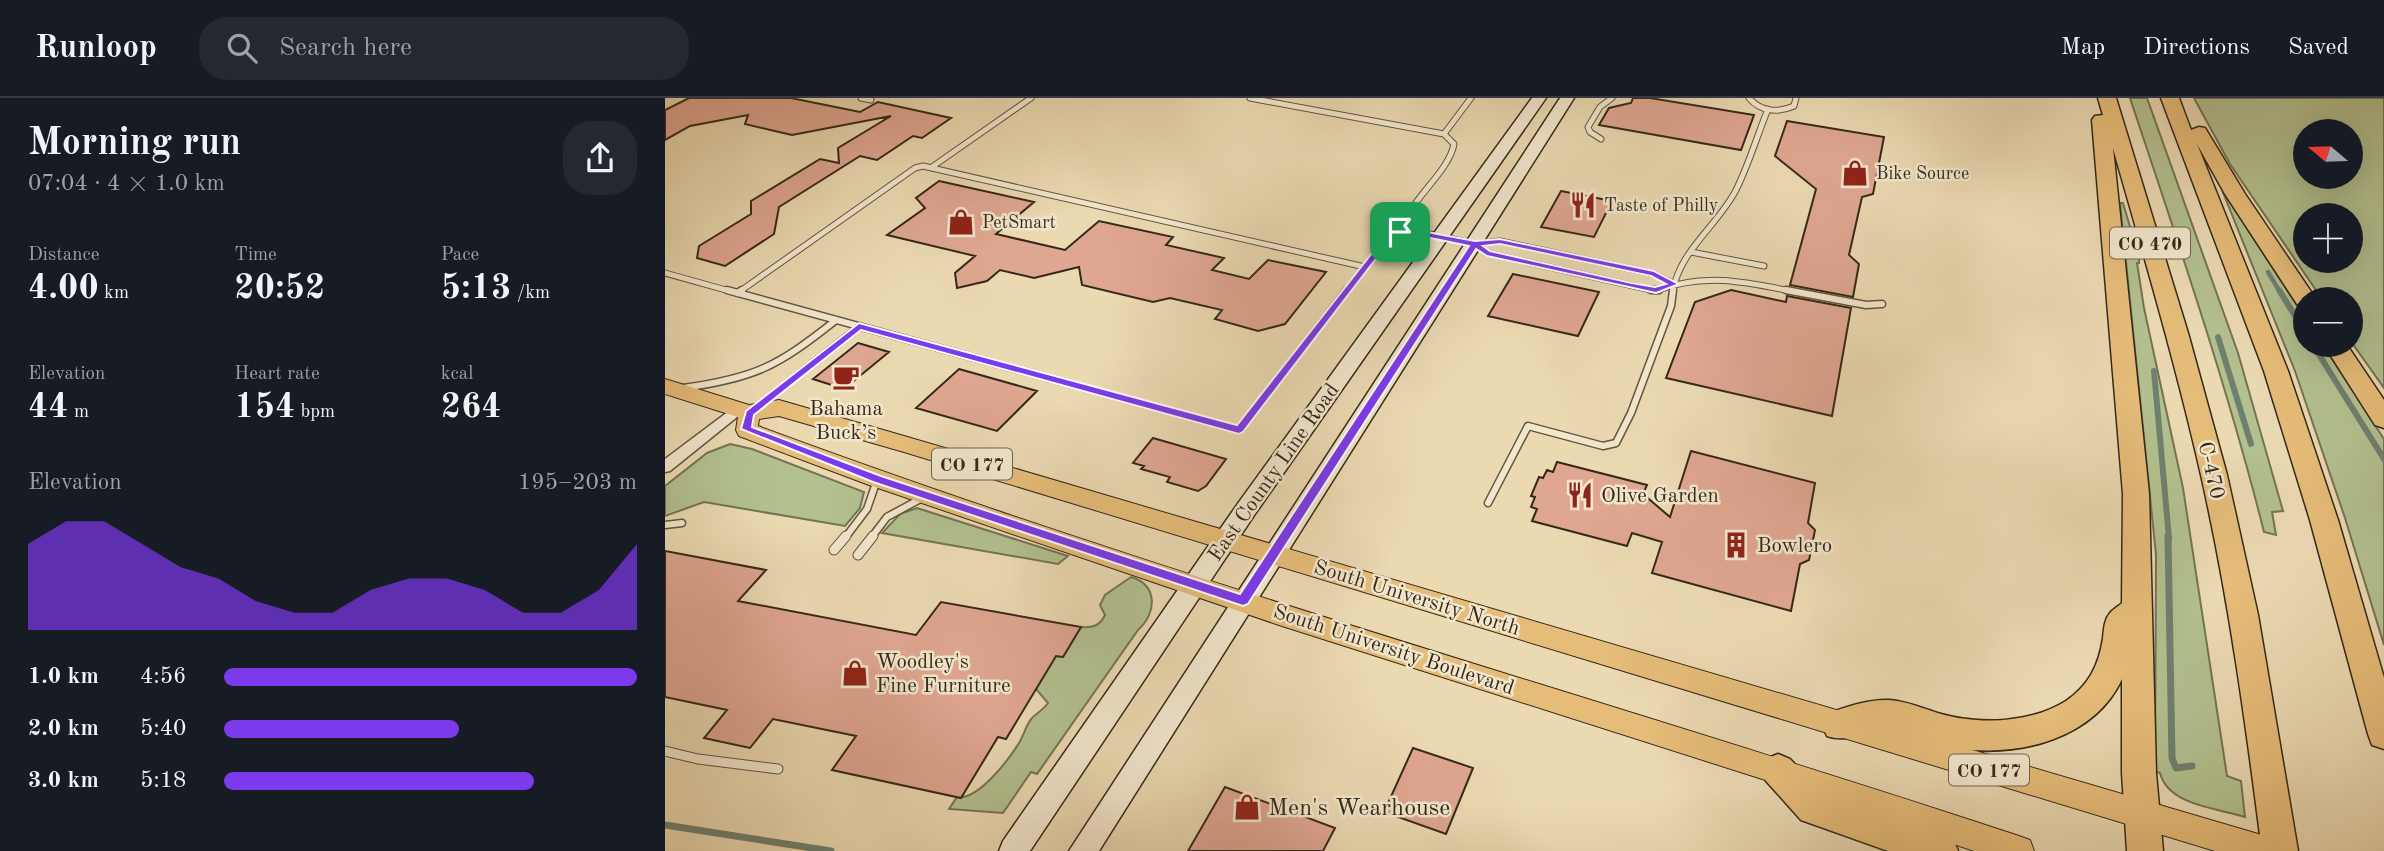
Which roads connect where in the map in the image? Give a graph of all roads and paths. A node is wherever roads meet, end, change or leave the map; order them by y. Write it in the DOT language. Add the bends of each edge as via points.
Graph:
graph roads {
  1 [pos="861,98"];
  2 [pos="1031,98"];
  3 [pos="1249,98"];
  4 [pos="1471,98"];
  5 [pos="1539,98"];
  6 [pos="1567,98"];
  7 [pos="1612,98"];
  8 [pos="1749,98"];
  9 [pos="1796,98"];
  10 [pos="2098,98"];
  11 [pos="2107,98"];
  12 [pos="2171,98"];
  13 [pos="2183,98"];
  14 [pos="871,100"];
  15 [pos="1768,109"];
  16 [pos="1444,134"];
  17 [pos="1601,139"];
  18 [pos="932,167"];
  19 [pos="1405,232"];
  20 [pos="1439,237"];
  21 [pos="1475,244"];
  22 [pos="1691,252"];
  23 [pos="1764,265"];
  24 [pos="1365,267"];
  25 [pos="665,273"];
  26 [pos="1674,284"];
  27 [pos="2297,287"];
  28 [pos="737,293"];
  29 [pos="1882,304"];
  30 [pos="836,320"];
  31 [pos="859,327"];
  32 [pos="2343,357"];
  33 [pos="670,388"];
  34 [pos="743,412"];
  35 [pos="2384,419"];
  36 [pos="665,467"];
  37 [pos="877,479"];
  38 [pos="929,496"];
  39 [pos="1488,503"];
  40 [pos="682,523"];
  41 [pos="665,525"];
  42 [pos="1226,540"];
  43 [pos="834,550"];
  44 [pos="1272,554"];
  45 [pos="858,555"];
  46 [pos="1195,584"];
  47 [pos="1243,601"];
  48 [pos="2139,607"];
  49 [pos="1838,725"];
  50 [pos="2384,734"];
  51 [pos="665,751"];
  52 [pos="2268,768"];
  53 [pos="778,769"];
  54 [pos="1778,770"];
  55 [pos="2141,815"];
  56 [pos="1013,851"];
  57 [pos="1083,851"];
  58 [pos="1940,851"];
  59 [pos="2019,851"];
  60 [pos="2145,851"];
  61 [pos="2265,851"];
  62 [pos="2280,851"];
  1 -- 14 [label="lane"];
  2 -- 18 [label="lane"];
  3 -- 16 [label="lane"];
  4 -- 16 [label="lane"];
  5 -- 20 [label="main road, East County Line Road"];
  6 -- 21 [label="main road, East County Line Road"];
  7 -- 17 [label="lane" via="1600,107 1588,127"];
  8 -- 15 [label="lane"];
  9 -- 15 [label="lane" via="1797,103 1789,108"];
  10 -- 48 [label="highway" via="2135,481"];
  11 -- 52 [label="highway, C-470 / CO 470" via="2214,477"];
  12 -- 50 [label="highway, CO 470" via="2276,371 2324,520"];
  13 -- 27 [label="highway" via="2215,162"];
  15 -- 22 [label="lane" via="1735,191"];
  16 -- 19 [label="lane" via="1454,144 1453,154 1407,215"];
  18 -- 24 [label="lane"];
  18 -- 28 [label="lane" via="915,168"];
  19 -- 20 [label="lane"];
  19 -- 24 [label="lane" via="1390,237"];
  20 -- 21 [label="lane"];
  20 -- 42 [label="main road, East County Line Road"];
  21 -- 26 [label="lane" via="1500,242 1654,274"];
  21 -- 26 [label="lane" via="1487,253 1632,286 1656,290"];
  21 -- 44 [label="main road, East County Line Road"];
  22 -- 23 [label="lane"];
  22 -- 26 [label="lane"];
  24 -- 31 [label="lane" via="1239,430"];
  25 -- 28 [label="lane"];
  26 -- 29 [label="lane" via="1730,279 1865,305"];
  26 -- 39 [label="lane" via="1671,306 1616,443 1603,446 1528,426"];
  28 -- 30 [label="lane"];
  30 -- 31 [label="lane"];
  30 -- 33 [label="lane" via="765,370 732,380"];
  31 -- 34 [label="lane"];
  32 -- 35 [label="highway"];
  33 -- 34 [label="main road, CO 177"];
  34 -- 36 [label="street"];
  34 -- 37 [label="main road, South University Boulevard / CO 177" via="747,429"];
  34 -- 42 [label="main road, CO 177" via="779,408"];
  37 -- 38 [label="main road, South University Boulevard / CO 177"];
  37 -- 43 [label="lane" via="870,505"];
  38 -- 45 [label="lane" via="887,517"];
  38 -- 46 [label="main road, South University Boulevard / CO 177"];
  40 -- 41 [label="lane"];
  42 -- 44 [label="main road, South University North / CO 177"];
  42 -- 46 [label="main road, East County Line Road"];
  44 -- 47 [label="main road, East County Line Road"];
  44 -- 49 [label="main road, South University North / CO 177"];
  46 -- 47 [label="main road, South University Boulevard / CO 177"];
  46 -- 56 [label="main road, East County Line Road"];
  47 -- 54 [label="main road, South University Boulevard / CO 177"];
  47 -- 57 [label="main road, East County Line Road"];
  48 -- 49 [label="highway" via="2120,622 2114,660 2101,688 2078,709 2049,725 1980,735 1890,715"];
  48 -- 55 [label="highway"];
  49 -- 55 [label="main road, CO 177"];
  51 -- 53 [label="lane"];
  52 -- 62 [label="highway, C-470 / CO 470"];
  54 -- 58 [label="highway" via="1813,808"];
  54 -- 59 [label="main road, South University Boulevard / CO 177"];
  55 -- 60 [label="highway"];
  55 -- 61 [label="main road, CO 177"];
}
